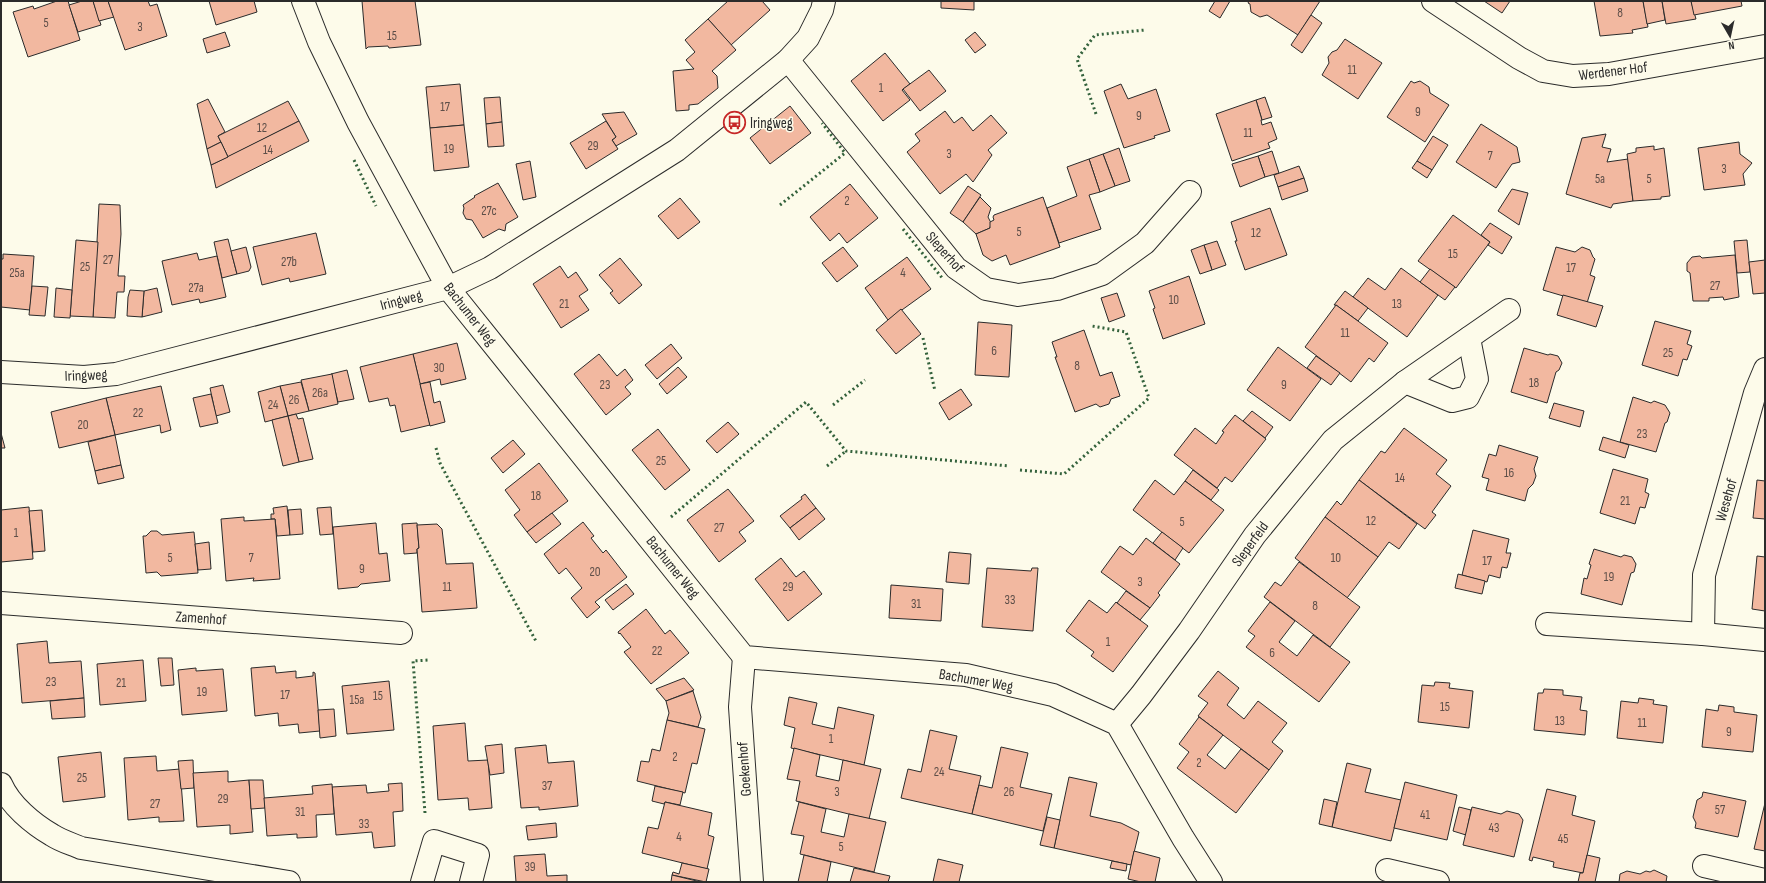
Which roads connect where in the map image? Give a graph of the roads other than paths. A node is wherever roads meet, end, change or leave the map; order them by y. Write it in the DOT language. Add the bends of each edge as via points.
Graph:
graph roads {
  1 [pos="303,1"];
  2 [pos="824,1"];
  3 [pos="1433,1"];
  4 [pos="1765,46"];
  5 [pos="788,60"];
  6 [pos="1190,192"];
  7 [pos="448,288"];
  8 [pos="1508,310"];
  9 [pos="1469,338"];
  10 [pos="1765,369"];
  11 [pos="1,372"];
  12 [pos="1405,382"];
  13 [pos="1,603"];
  14 [pos="1547,624"];
  15 [pos="401,633"];
  16 [pos="1703,634"];
  17 [pos="1765,640"];
  18 [pos="744,657"];
  19 [pos="1117,724"];
  20 [pos="1,784"];
  21 [pos="1704,866"];
  22 [pos="1387,870"];
  23 [pos="1765,880"];
  24 [pos="288,882"];
  25 [pos="422,882"];
  26 [pos="471,882"];
  27 [pos="752,882"];
  28 [pos="1211,882"];
  29 [pos="1438,882"];
  1 -- 7 [label="street, Bachumer Weg" via="319,42 358,122"];
  2 -- 5 [label="street, Iringweg" via="808,38"];
  3 -- 4 [label="street, Werdener Hof" via="1543,72 1573,76 1609,74"];
  5 -- 6 [label="street, Sleperhof" via="956,268 986,288 1018,295 1057,289 1102,274 1145,243"];
  5 -- 7 [label="street, Iringweg" via="676,150 490,268"];
  7 -- 11 [label="street, Iringweg" via="116,374 84,377"];
  7 -- 18 [label="street, Bachumer Weg"];
  8 -- 9 [label="street, Sleperfeld"];
  9 -- 12 [label="street, Sleperfeld"];
  9 -- 12 [label="street" via="1477,379 1468,397 1452,401"];
  10 -- 16 [label="street, Wesehof" via="1755,393 1704,575"];
  12 -- 19 [label="street, Sleperfeld" via="1333,440 1255,535 1188,631"];
  13 -- 15 [label="street, Zamenhof"];
  14 -- 16 [label="street"];
  16 -- 17 [label="street"];
  18 -- 19 [label="street, Bachumer Weg" via="966,675 1053,695"];
  18 -- 27 [label="street, Goekenhof" via="740,707"];
  19 -- 28 [label="street"];
  20 -- 24 [label="street" via="5,793 26,816 52,836 81,848"];
  21 -- 23 [label="street"];
  22 -- 29 [label="street"];
  25 -- 26 [label="street" via="434,841 478,855"];
}
